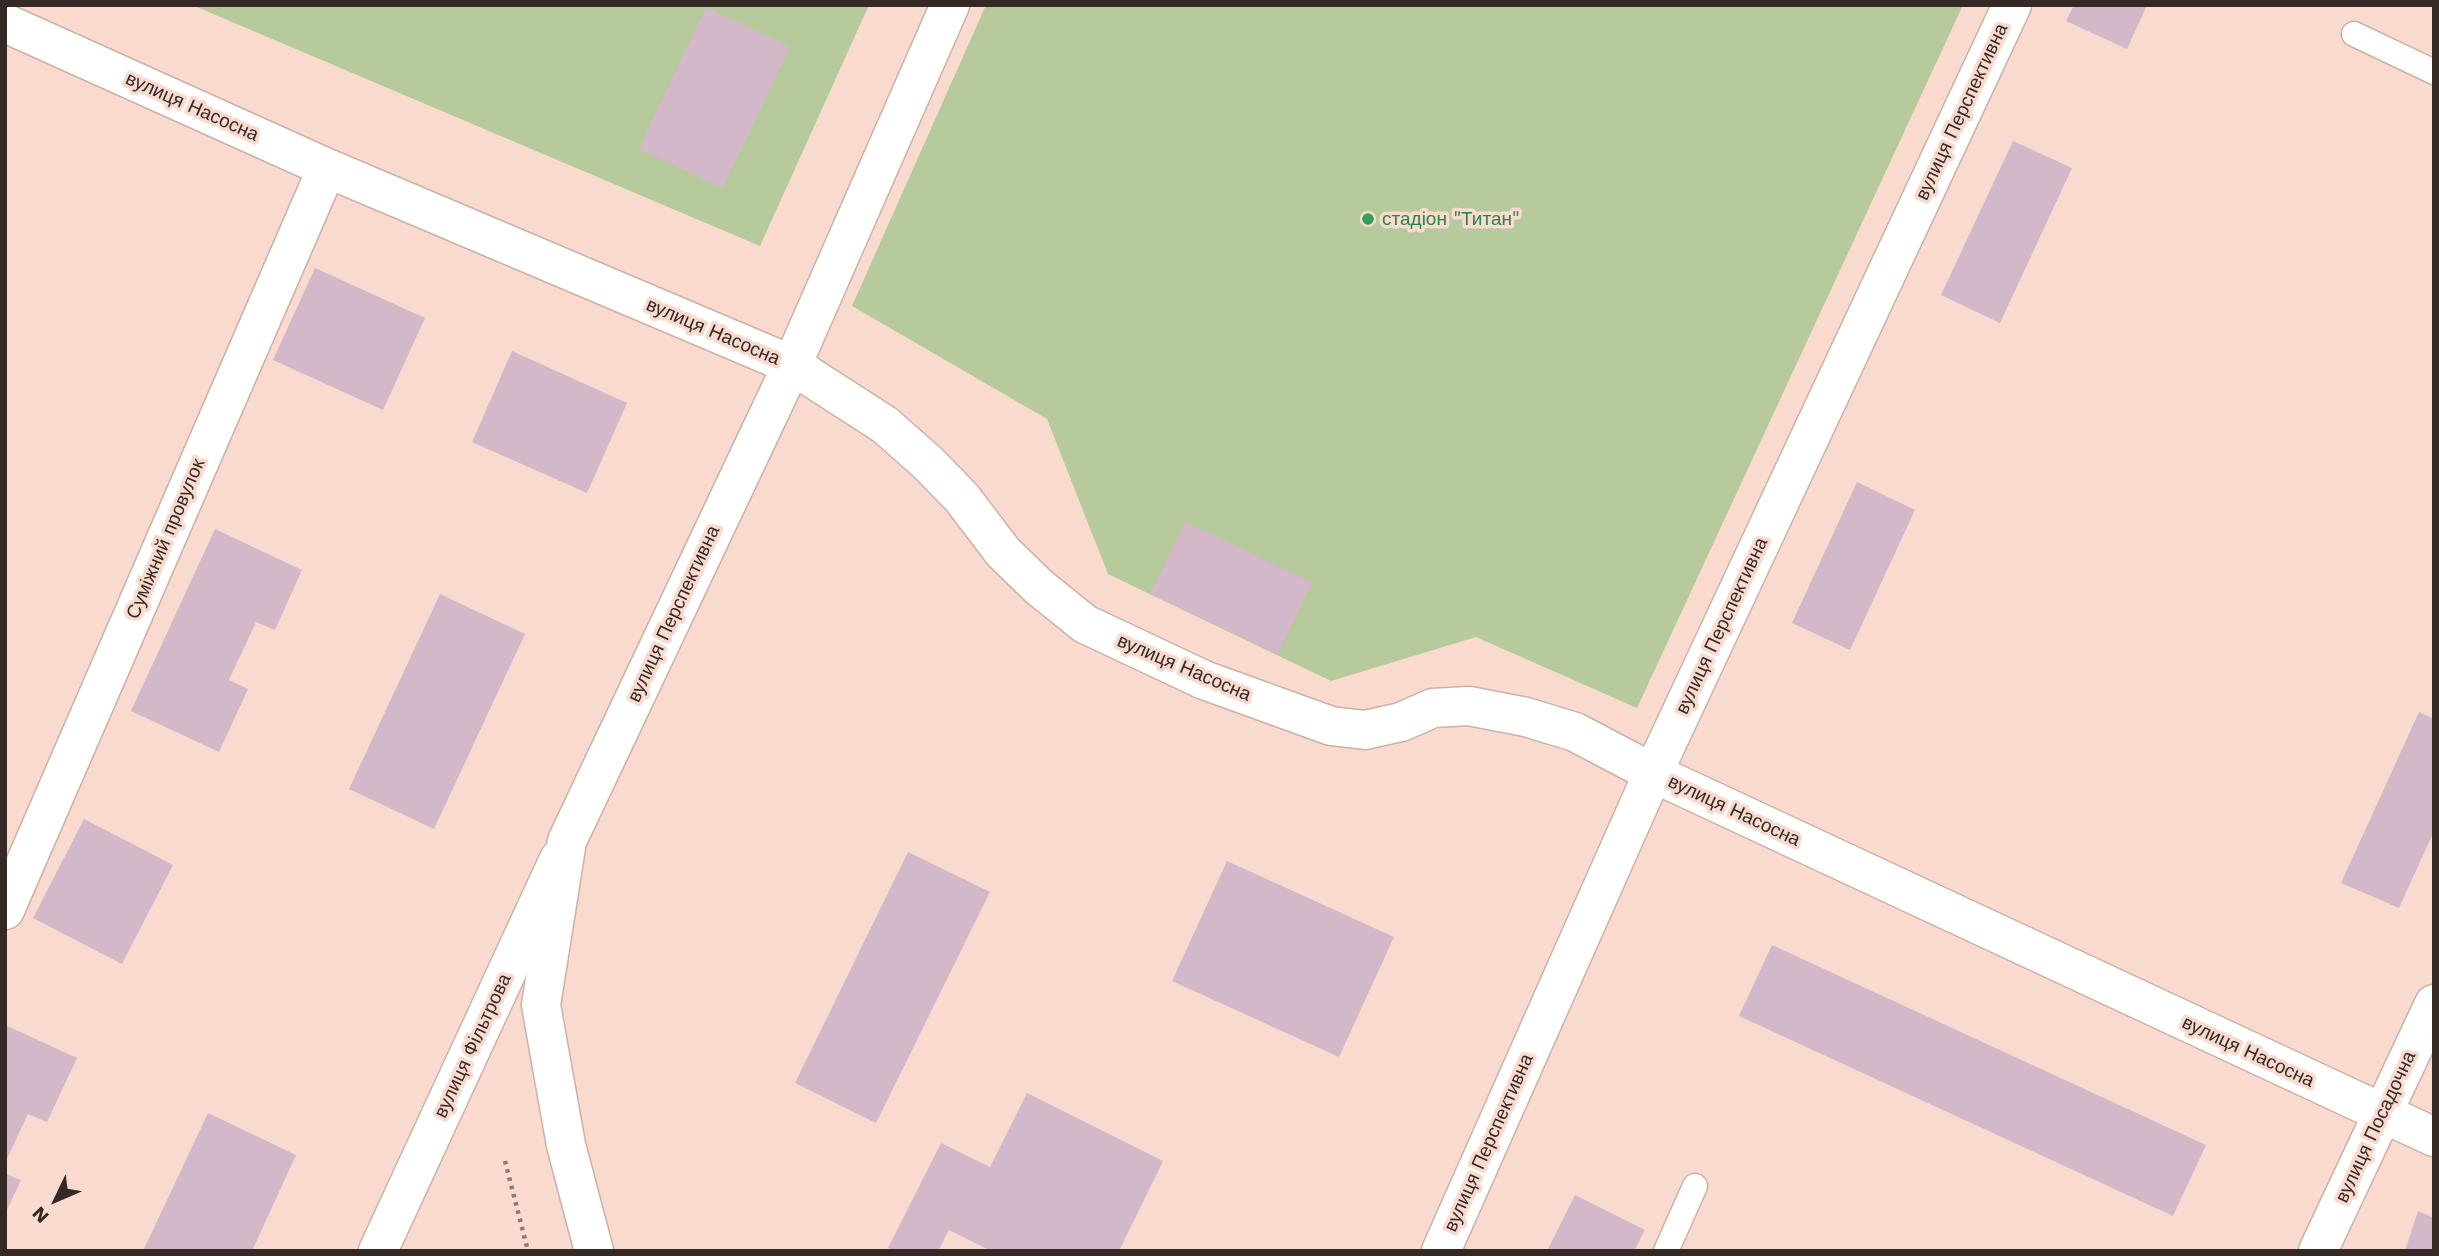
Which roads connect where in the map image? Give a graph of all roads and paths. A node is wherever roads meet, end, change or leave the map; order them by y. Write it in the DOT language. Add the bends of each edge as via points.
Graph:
graph roads {
  1 [pos="950,5"];
  2 [pos="2012,5"];
  3 [pos="5,23"];
  4 [pos="2354,34"];
  5 [pos="2434,72"];
  6 [pos="327,168"];
  7 [pos="792,365"];
  8 [pos="1653,774"];
  9 [pos="567,842"];
  10 [pos="5,911"];
  11 [pos="2434,1004"];
  12 [pos="2382,1114"];
  13 [pos="2434,1138"];
  14 [pos="505,1161"];
  15 [pos="1695,1186"];
  16 [pos="378,1251"];
  17 [pos="528,1251"];
  18 [pos="594,1251"];
  19 [pos="1441,1251"];
  20 [pos="1666,1251"];
  21 [pos="2318,1251"];
  1 -- 7 [label="street, вулиця Перспективна"];
  2 -- 8 [label="street, вулиця Перспективна"];
  3 -- 6 [label="street, вулиця Насосна"];
  4 -- 5 [label="lane"];
  6 -- 7 [label="street, вулиця Насосна"];
  6 -- 10 [label="street, Суміжний провулок"];
  7 -- 8 [label="street, вулиця Насосна" via="885,425 929,463 1003,552 1085,624 1205,680 1331,726 1365,730 1433,708 1469,706 1575,732"];
  7 -- 9 [label="street, вулиця Перспективна"];
  8 -- 12 [label="street, вулиця Насосна"];
  8 -- 19 [label="street, вулиця Перспективна"];
  9 -- 16 [label="street, вулиця Фільтрова"];
  9 -- 18 [label="street, вулиця Перспективна" via="541,1005 566,1145"];
  11 -- 12 [label="street, вулиця Посадочна"];
  12 -- 13 [label="street, вулиця Насосна"];
  12 -- 21 [label="street, вулиця Посадочна"];
  14 -- 17 [label="path"];
  15 -- 20 [label="lane"];
}
